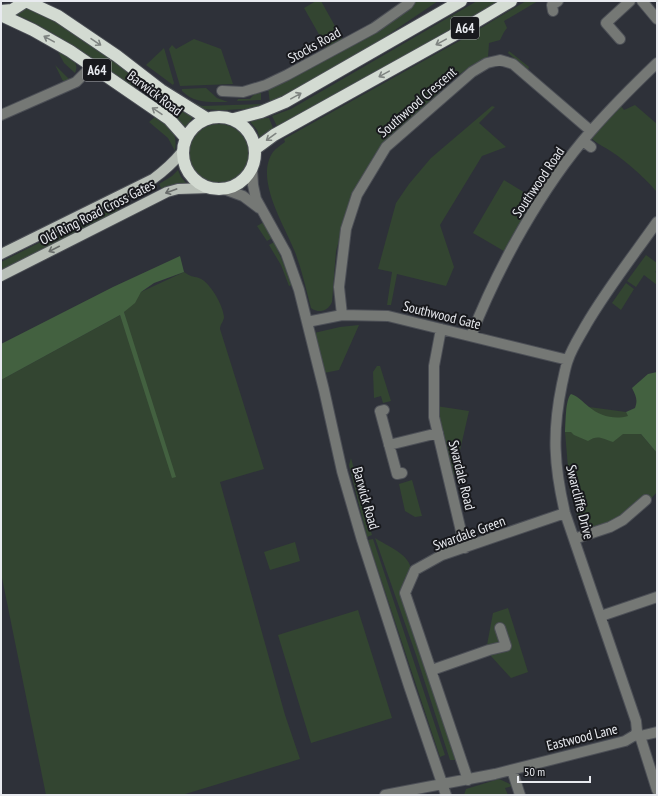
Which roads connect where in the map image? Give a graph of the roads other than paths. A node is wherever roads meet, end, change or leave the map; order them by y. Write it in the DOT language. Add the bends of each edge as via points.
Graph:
graph roads {
  1 [pos="26,1"];
  2 [pos="410,1"];
  3 [pos="461,1"];
  4 [pos="511,1"];
  5 [pos="630,1"];
  6 [pos="642,1"];
  7 [pos="1,11"];
  8 [pos="1,15"];
  9 [pos="657,19"];
  10 [pos="620,39"];
  11 [pos="657,63"];
  12 [pos="91,67"];
  13 [pos="222,91"];
  14 [pos="1,115"];
  15 [pos="206,118"];
  16 [pos="234,119"];
  17 [pos="591,131"];
  18 [pos="185,137"];
  19 [pos="255,150"];
  20 [pos="182,152"];
  21 [pos="252,168"];
  22 [pos="209,188"];
  23 [pos="224,189"];
  24 [pos="262,210"];
  25 [pos="657,222"];
  26 [pos="1,254"];
  27 [pos="1,276"];
  28 [pos="342,315"];
  29 [pos="307,322"];
  30 [pos="441,329"];
  31 [pos="471,336"];
  32 [pos="568,360"];
  33 [pos="384,410"];
  34 [pos="438,433"];
  35 [pos="389,445"];
  36 [pos="402,473"];
  37 [pos="646,500"];
  38 [pos="566,513"];
  39 [pos="574,539"];
  40 [pos="465,548"];
  41 [pos="657,597"];
  42 [pos="601,616"];
  43 [pos="500,628"];
  44 [pos="432,670"];
  45 [pos="657,732"];
  46 [pos="638,736"];
  47 [pos="512,770"];
  48 [pos="468,780"];
  49 [pos="442,784"];
  50 [pos="657,790"];
  51 [pos="385,795"];
  52 [pos="446,795"];
  53 [pos="520,795"];
  1 -- 7 [label="highway" via="12,10"];
  1 -- 15 [label="highway, Barwick Road / A64, one-way" via="58,16 173,98"];
  2 -- 13 [label="street, Stocks Road" via="374,28 288,75 243,92"];
  16 -- 3 [label="highway, A64, one-way" via="285,102"];
  4 -- 19 [label="highway, A64, one-way" via="274,134"];
  5 -- 10 [label="street" via="606,23"];
  6 -- 9 [label="street"];
  12 -- 8 [label="highway, Barwick Road / A64, one-way" via="53,41"];
  11 -- 17 [label="street, Southwood Road"];
  12 -- 14 [label="street" via="70,86"];
  18 -- 12 [label="highway, Barwick Road / A64, one-way" via="169,119"];
  15 -- 16 [label="highway, A64" via="218,116"];
  15 -- 18 [label="highway" via="190,129"];
  16 -- 19 [label="highway" via="246,128"];
  17 -- 28 [label="street, Southwood Crescent" via="513,64 500,60 487,63 472,72 386,147 356,195 346,229 339,287"];
  17 -- 31 [label="street, Southwood Road" via="587,144 540,202 518,239 486,298"];
  18 -- 20 [label="highway"];
  19 -- 21 [label="highway"];
  20 -- 22 [label="highway" via="183,163 188,173 195,181"];
  20 -- 26 [label="main road, Old Ring Road Cross Gates" via="175,162 153,179"];
  21 -- 23 [label="highway" via="236,186"];
  21 -- 24 [label="street, Barwick Road" via="256,199"];
  22 -- 23 [label="highway"];
  22 -- 27 [label="main road, Old Ring Road Cross Gates, one-way" via="167,192"];
  23 -- 24 [label="street, Barwick Road" via="243,196"];
  24 -- 29 [label="street, Barwick Road" via="286,253"];
  25 -- 32 [label="street, Swarcliffe Drive" via="593,313"];
  28 -- 29 [label="street, Southwood Gate"];
  28 -- 30 [label="street, Southwood Gate" via="388,316"];
  29 -- 49 [label="street, Barwick Road" via="342,471 362,540"];
  30 -- 31 [label="street, Southwood Gate"];
  30 -- 34 [label="street, Swardale Road" via="434,366 434,417"];
  31 -- 32 [label="street, Southwood Gate"];
  32 -- 38 [label="street, Swarcliffe Drive" via="557,408 555,431 560,491"];
  33 -- 35 [label="street" via="380,411"];
  34 -- 35 [label="street, Swardale Road"];
  34 -- 40 [label="street, Swardale Road"];
  35 -- 36 [label="street" via="397,474"];
  37 -- 39 [label="street" via="623,520"];
  38 -- 39 [label="street, Swarcliffe Drive"];
  38 -- 40 [label="street, Swardale Green"];
  39 -- 42 [label="street, Swarcliffe Drive"];
  40 -- 44 [label="street, Swardale Green" via="442,555 415,570 405,593"];
  41 -- 42 [label="street"];
  42 -- 46 [label="street, Swarcliffe Drive" via="636,721"];
  43 -- 44 [label="street" via="506,646"];
  44 -- 48 [label="street, Swardale Green"];
  45 -- 46 [label="street, Eastwood Lane"];
  46 -- 47 [label="street, Eastwood Lane"];
  46 -- 50 [label="street, Swarcliffe Drive"];
  47 -- 48 [label="street, Eastwood Lane"];
  47 -- 53 [label="street"];
  48 -- 49 [label="street, Eastwood Lane"];
  49 -- 51 [label="street, Eastwood Lane"];
  49 -- 52 [label="street, Barwick Road"];
}
